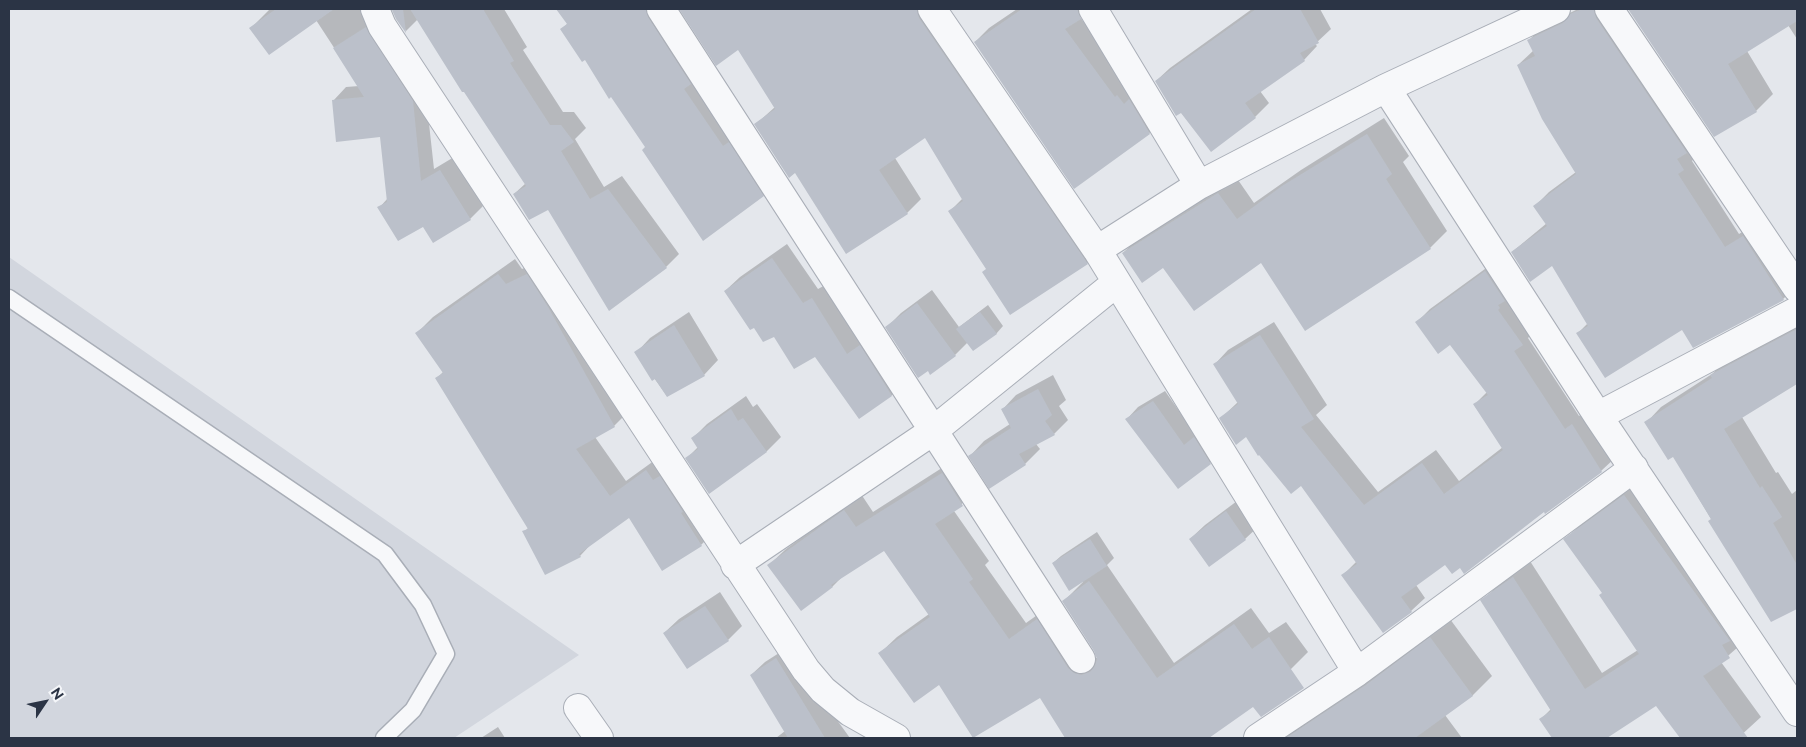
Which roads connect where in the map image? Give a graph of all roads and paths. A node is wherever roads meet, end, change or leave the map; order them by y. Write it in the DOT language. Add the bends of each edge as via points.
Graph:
graph roads {
  1 [pos="376,9"];
  2 [pos="661,9"];
  3 [pos="932,9"];
  4 [pos="1093,9"];
  5 [pos="1556,9"];
  6 [pos="1609,9"];
  7 [pos="1386,88"];
  8 [pos="1200,185"];
  9 [pos="1097,250"];
  10 [pos="1116,283"];
  11 [pos="1797,288"];
  12 [pos="9,298"];
  13 [pos="1797,311"];
  14 [pos="1598,416"];
  15 [pos="933,431"];
  16 [pos="1634,468"];
  17 [pos="735,565"];
  18 [pos="1081,659"];
  19 [pos="1357,672"];
  20 [pos="578,708"];
  21 [pos="1797,712"];
  22 [pos="384,738"];
  23 [pos="599,738"];
  24 [pos="896,738"];
  25 [pos="1258,738"];
  1 -- 17 [label="street" via="382,26"];
  2 -- 15 [label="street"];
  3 -- 9 [label="street"];
  4 -- 8 [label="street"];
  5 -- 7 [label="street"];
  6 -- 11 [label="street"];
  7 -- 8 [label="street"];
  7 -- 14 [label="street"];
  8 -- 9 [label="street"];
  9 -- 10 [label="street"];
  10 -- 15 [label="street"];
  10 -- 19 [label="street"];
  12 -- 22 [label="lane" via="385,554 424,605 446,654 413,710"];
  13 -- 14 [label="street"];
  14 -- 16 [label="street"];
  15 -- 17 [label="street"];
  15 -- 18 [label="street"];
  16 -- 19 [label="street"];
  16 -- 21 [label="street"];
  17 -- 24 [label="street" via="823,690 850,712"];
  19 -- 25 [label="street"];
  20 -- 23 [label="street"];
}
